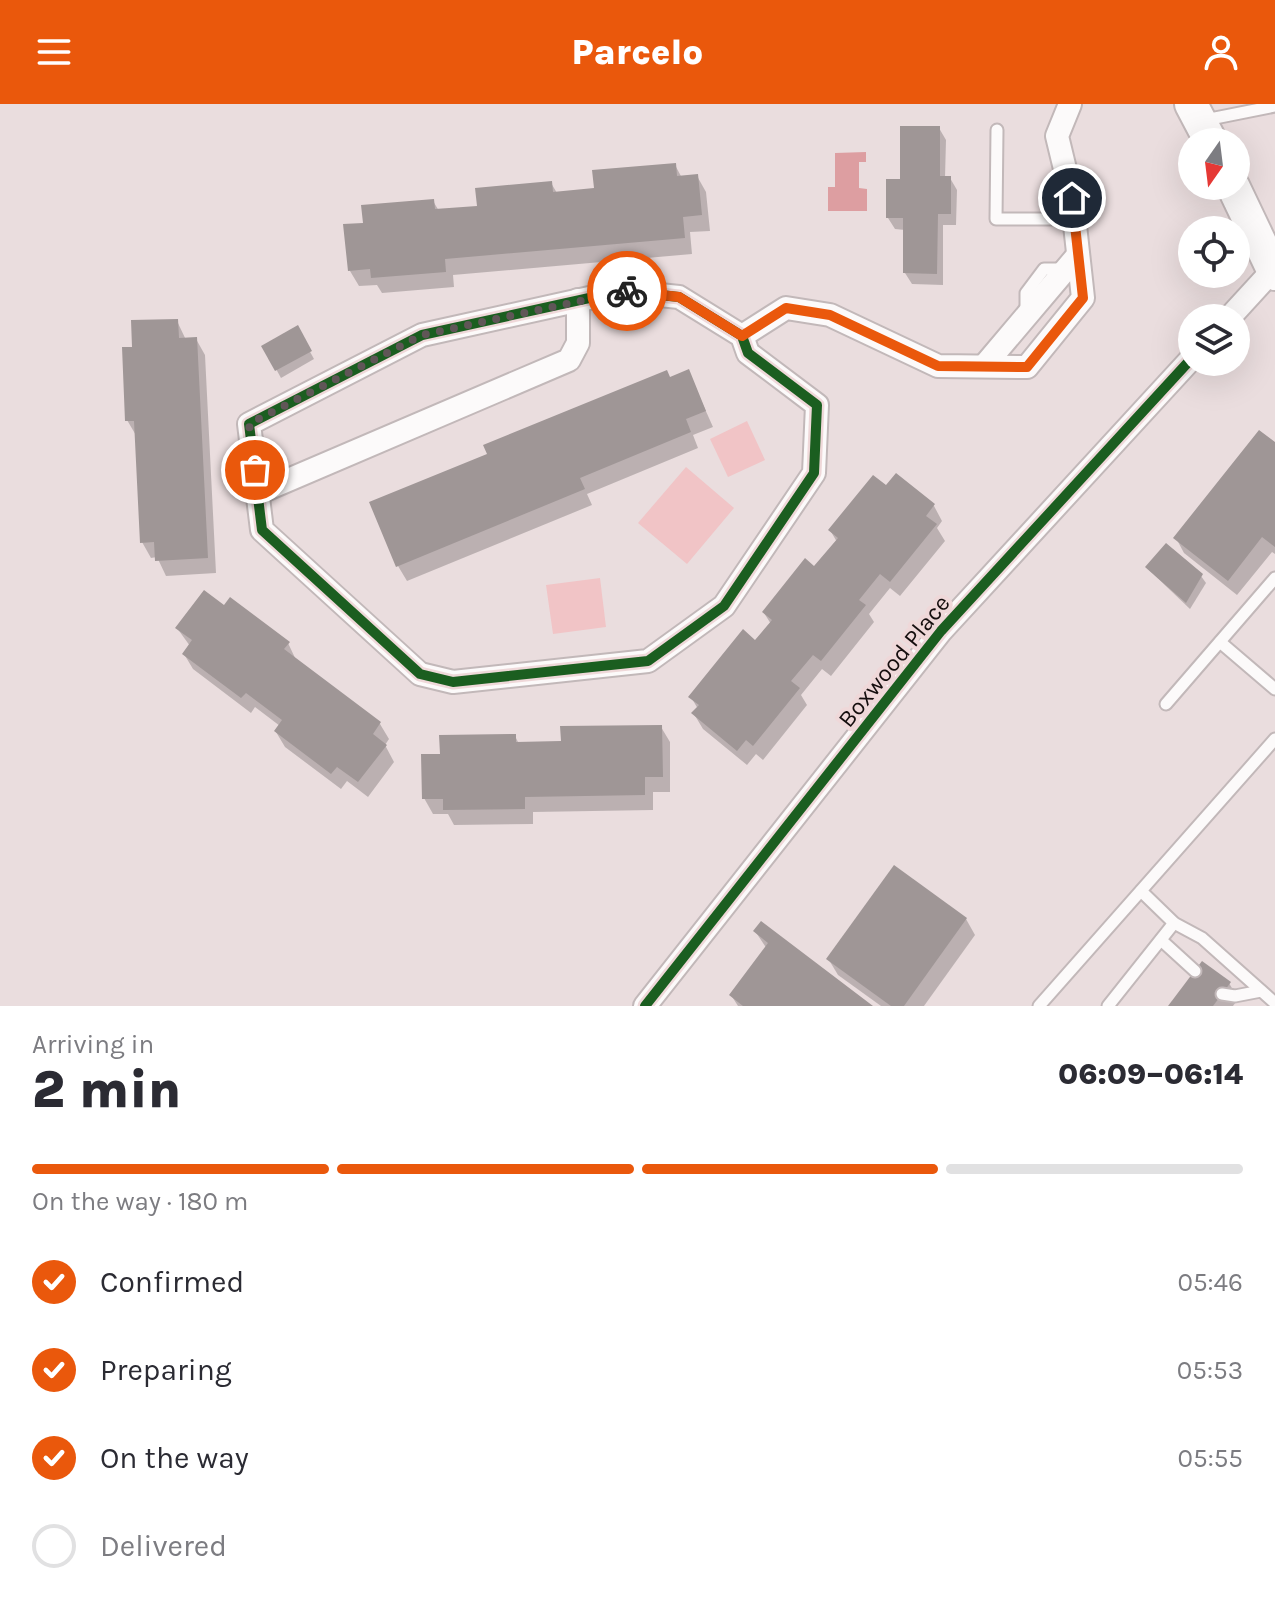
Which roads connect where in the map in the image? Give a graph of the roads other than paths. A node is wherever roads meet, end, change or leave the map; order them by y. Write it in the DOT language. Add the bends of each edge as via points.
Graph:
graph roads {
  1 [pos="1070,104"];
  2 [pos="1275,106"];
  3 [pos="1201,122"];
  4 [pos="997,130"];
  5 [pos="1240,200"];
  6 [pos="1074,219"];
  7 [pos="1072,262"];
  8 [pos="1274,272"];
  9 [pos="578,300"];
  10 [pos="1243,304"];
  11 [pos="1027,318"];
  12 [pos="742,336"];
  13 [pos="1051,337"];
  14 [pos="984,366"];
  15 [pos="1178,373"];
  16 [pos="258,493"];
  17 [pos="1275,578"];
  18 [pos="1220,642"];
  19 [pos="1275,689"];
  20 [pos="1166,704"];
  21 [pos="1275,739"];
  22 [pos="1141,891"];
  23 [pos="1174,923"];
  24 [pos="1161,940"];
  25 [pos="1195,971"];
  26 [pos="1261,991"];
  27 [pos="1222,994"];
  28 [pos="1275,1003"];
  29 [pos="1041,1005"];
  30 [pos="645,1006"];
  31 [pos="1108,1006"];
  1 -- 6 [label="street" via="1057,136"];
  2 -- 3 [label="lane"];
  4 -- 6 [label="lane" via="996,219"];
  5 -- 8 [label="street"];
  6 -- 7 [label="street"];
  7 -- 11 [label="street"];
  7 -- 13 [label="street" via="1083,298"];
  8 -- 10 [label="street"];
  9 -- 12 [label="street" via="621,291 679,297"];
  9 -- 16 [label="street" via="578,343 569,360"];
  9 -- 16 [label="street" via="422,335 249,424"];
  11 -- 13 [label="street"];
  11 -- 14 [label="street"];
  12 -- 14 [label="street" via="786,308 830,315 938,366"];
  12 -- 16 [label="street" via="748,353 817,405 814,473 724,606 648,661 453,682 420,674 262,530"];
  13 -- 14 [label="street" via="1027,367"];
  15 -- 30 [label="street, Boxwood Place" via="941,631"];
  17 -- 18 [label="lane"];
  18 -- 19 [label="lane"];
  18 -- 20 [label="lane"];
  21 -- 22 [label="lane"];
  22 -- 23 [label="lane"];
  22 -- 29 [label="lane"];
  23 -- 24 [label="lane"];
  23 -- 26 [label="lane" via="1202,938"];
  24 -- 25 [label="lane"];
  24 -- 31 [label="lane"];
  26 -- 27 [label="lane"];
  26 -- 28 [label="lane"];
}
